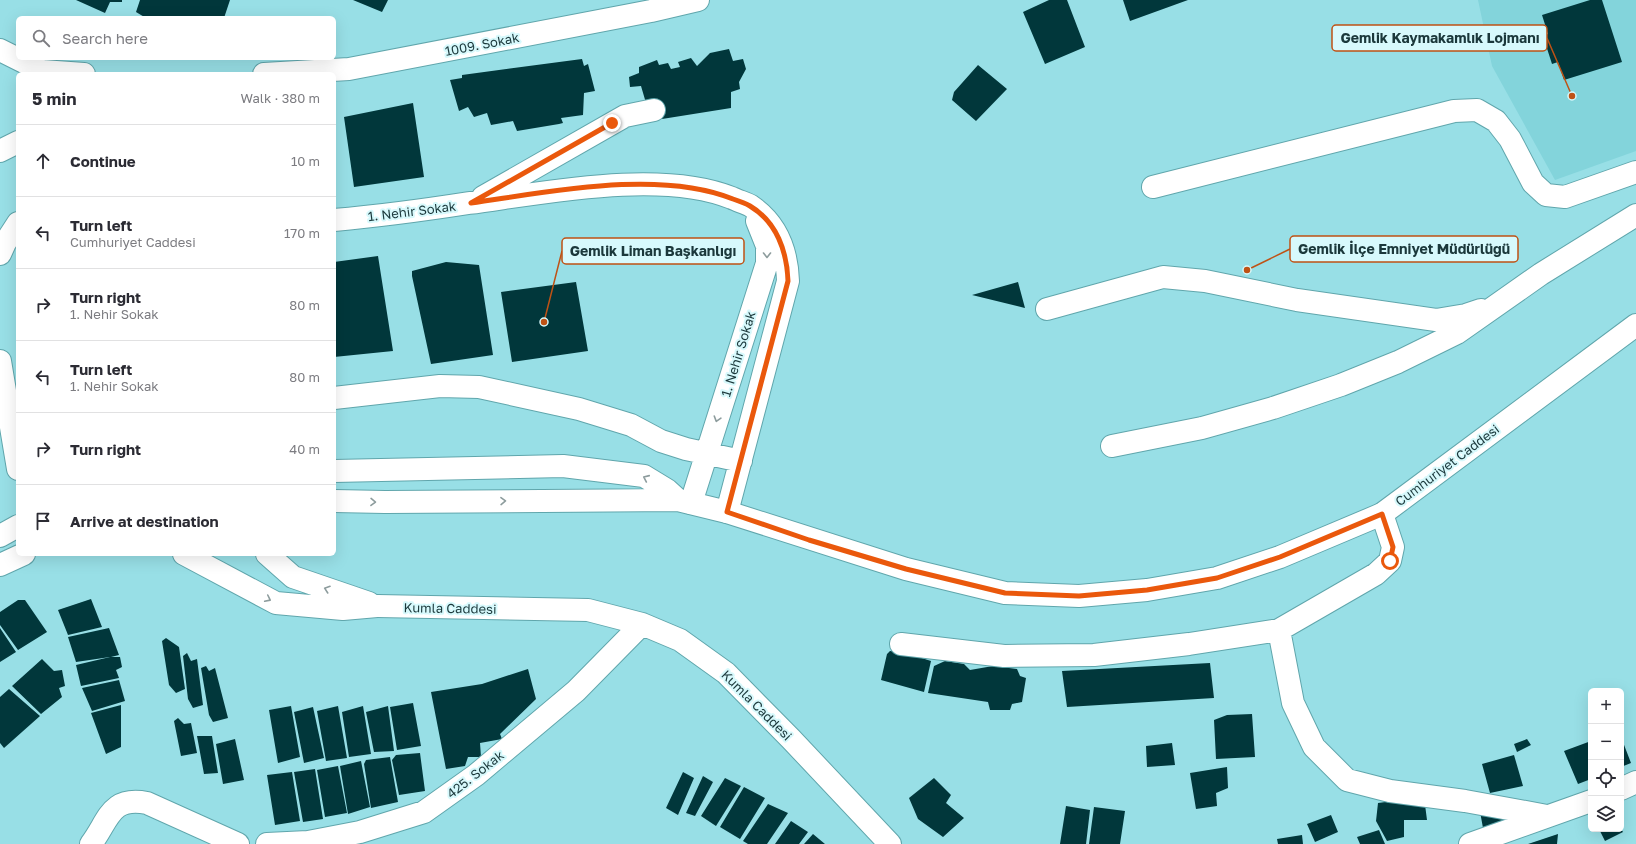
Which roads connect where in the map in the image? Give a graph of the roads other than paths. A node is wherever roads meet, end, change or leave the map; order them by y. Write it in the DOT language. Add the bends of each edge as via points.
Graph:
graph roads {
  1 [pos="698,0"];
  2 [pos="0,50"];
  3 [pos="16,58"];
  4 [pos="20,60"];
  5 [pos="43,72"];
  6 [pos="298,72"];
  7 [pos="654,110"];
  8 [pos="16,143"];
  9 [pos="0,151"];
  10 [pos="1636,172"];
  11 [pos="1153,187"];
  12 [pos="471,203"];
  13 [pos="750,206"];
  14 [pos="1636,216"];
  15 [pos="336,220"];
  16 [pos="16,226"];
  17 [pos="0,254"];
  18 [pos="1496,306"];
  19 [pos="1047,308"];
  20 [pos="1636,325"];
  21 [pos="0,361"];
  22 [pos="336,398"];
  23 [pos="1112,446"];
  24 [pos="706,453"];
  25 [pos="16,457"];
  26 [pos="741,461"];
  27 [pos="503,467"];
  28 [pos="336,471"];
  29 [pos="336,481"];
  30 [pos="336,501"];
  31 [pos="684,501"];
  32 [pos="727,512"];
  33 [pos="1382,514"];
  34 [pos="16,527"];
  35 [pos="0,536"];
  36 [pos="20,556"];
  37 [pos="188,556"];
  38 [pos="216,556"];
  39 [pos="269,556"];
  40 [pos="0,565"];
  41 [pos="240,585"];
  42 [pos="377,606"];
  43 [pos="642,624"];
  44 [pos="1279,630"];
  45 [pos="901,644"];
  46 [pos="1636,782"];
  47 [pos="1624,788"];
  48 [pos="1588,802"];
  49 [pos="1547,816"];
  50 [pos="91,844"];
  51 [pos="238,844"];
  52 [pos="267,844"];
  53 [pos="890,844"];
  54 [pos="1470,844"];
  1 -- 6 [label="street, 1009. Sokak" via="349,69"];
  2 -- 3 [label="street"];
  4 -- 5 [label="street"];
  7 -- 12 [label="street" via="625,116"];
  8 -- 9 [label="street"];
  10 -- 11 [label="street" via="1565,197 1546,195 1533,183 1510,139 1496,121 1477,110 1454,111"];
  12 -- 13 [label="street, 1. Nehir Sokak" via="570,189 637,185 690,187 724,195"];
  12 -- 15 [label="street, 1. Nehir Sokak"];
  13 -- 24 [label="street, 1. Nehir Sokak, one-way" via="767,246 767,263"];
  13 -- 26 [label="street, 1. Nehir Sokak" via="768,221 783,246 788,263 788,281"];
  14 -- 18 [label="street" via="1541,274"];
  16 -- 17 [label="street"];
  18 -- 19 [label="street" via="1466,316 1436,320 1297,300 1206,280 1163,277"];
  18 -- 23 [label="street" via="1457,333 1398,362 1341,385 1202,428"];
  20 -- 33 [label="street, Cumhuriyet Caddesi"];
  21 -- 25 [label="street"];
  22 -- 24 [label="street" via="440,386 479,387 579,409 631,425 661,441"];
  24 -- 26 [label="street"];
  24 -- 31 [label="street, 1. Nehir Sokak"];
  26 -- 32 [label="street, 1. Nehir Sokak"];
  27 -- 28 [label="street"];
  27 -- 29 [label="street" via="452,479"];
  31 -- 27 [label="street, one-way" via="644,476 563,466"];
  30 -- 31 [label="street, one-way"];
  31 -- 32 [label="street, Cumhuriyet Caddesi"];
  32 -- 33 [label="street, Cumhuriyet Caddesi" via="906,569 1005,593 1079,596 1147,590 1217,578 1280,557"];
  33 -- 44 [label="street" via="1393,547 1390,561 1376,574"];
  34 -- 35 [label="street"];
  36 -- 40 [label="street"];
  37 -- 41 [label="street"];
  38 -- 41 [label="street" via="218,562"];
  42 -- 39 [label="street, one-way" via="292,576"];
  41 -- 42 [label="street, one-way" via="276,603 343,609"];
  42 -- 43 [label="street, Kumla Caddesi" via="588,610"];
  43 -- 52 [label="street, 425. Sokak" via="576,691 476,775 424,812 360,832 308,842"];
  43 -- 53 [label="street, Kumla Caddesi" via="680,640 726,673"];
  44 -- 45 [label="street" via="1094,656 1004,656"];
  44 -- 49 [label="street" via="1294,703 1314,747 1347,780 1390,792 1465,801"];
  46 -- 47 [label="street"];
  48 -- 49 [label="street"];
  49 -- 54 [label="street"];
  50 -- 51 [label="street" via="110,813 121,804 132,801 147,803"];
}
